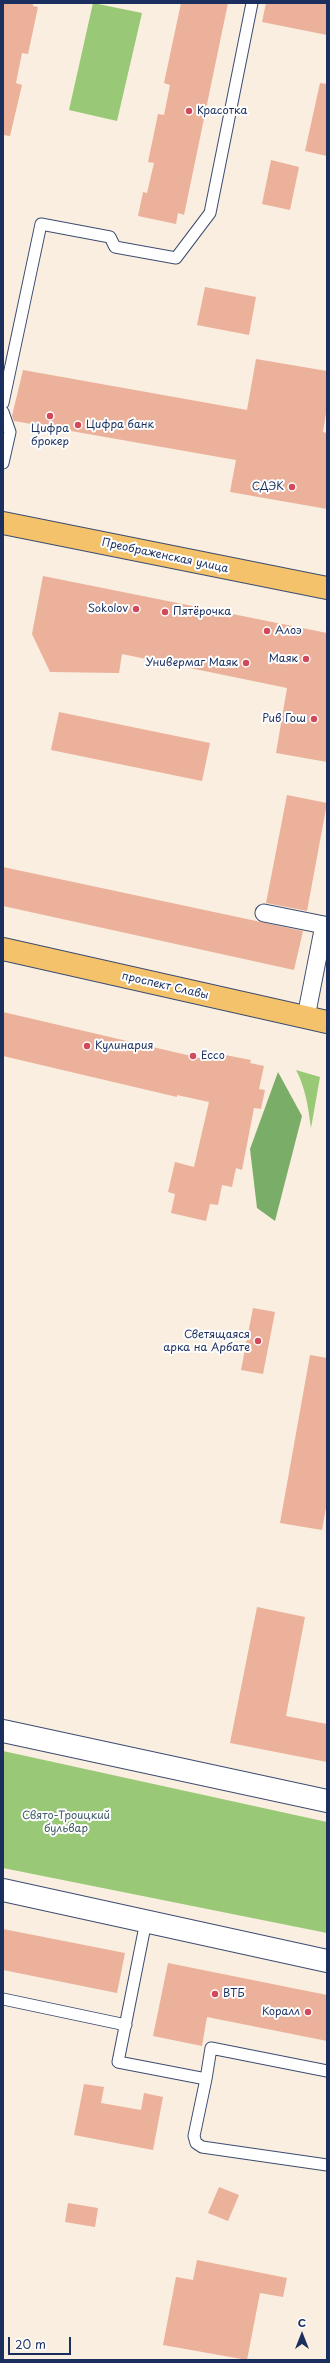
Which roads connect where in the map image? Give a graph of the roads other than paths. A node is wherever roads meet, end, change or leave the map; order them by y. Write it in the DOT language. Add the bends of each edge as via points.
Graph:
graph roads {
  1 [pos="252,3"];
  2 [pos="3,403"];
  3 [pos="3,412"];
  4 [pos="3,463"];
  5 [pos="3,523"];
  6 [pos="327,588"];
  7 [pos="264,913"];
  8 [pos="3,949"];
  9 [pos="306,1017"];
  10 [pos="327,1022"];
  11 [pos="3,1731"];
  12 [pos="327,1801"];
  13 [pos="3,1890"];
  14 [pos="146,1921"];
  15 [pos="327,1961"];
  16 [pos="3,1999"];
  17 [pos="126,2025"];
  18 [pos="327,2071"];
  19 [pos="206,2079"];
  20 [pos="327,2166"];
  1 -- 2 [label="lane" via="210,213 176,258 115,247 110,237 41,224"];
  3 -- 4 [label="lane" via="10,432"];
  5 -- 6 [label="main road, Преображенская улица"];
  7 -- 9 [label="street" via="324,926"];
  8 -- 9 [label="main road, проспект Славы"];
  9 -- 10 [label="main road, проспект Славы"];
  11 -- 12 [label="street"];
  13 -- 14 [label="street"];
  14 -- 15 [label="street"];
  14 -- 17 [label="lane"];
  16 -- 17 [label="lane"];
  17 -- 19 [label="lane" via="118,2062"];
  18 -- 19 [label="lane" via="211,2048"];
  19 -- 20 [label="lane" via="194,2136 196,2143 202,2147"];
}
